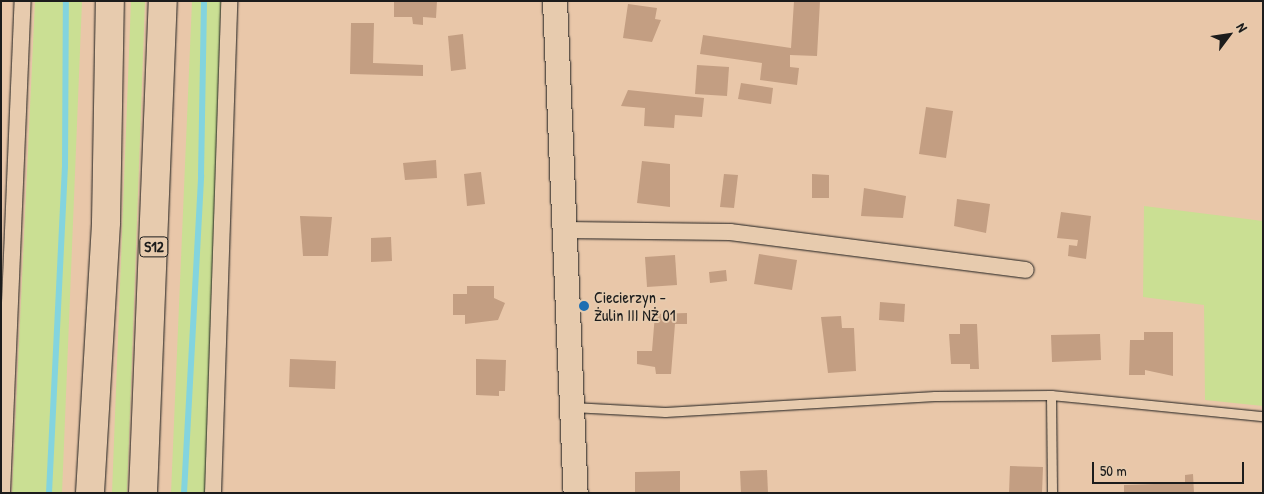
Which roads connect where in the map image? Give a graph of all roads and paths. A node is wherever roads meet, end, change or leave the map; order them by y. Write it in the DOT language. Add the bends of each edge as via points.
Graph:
graph roads {
  1 [pos="23,1"];
  2 [pos="110,1"];
  3 [pos="163,1"];
  4 [pos="229,1"];
  5 [pos="555,1"];
  6 [pos="565,230"];
  7 [pos="1026,270"];
  8 [pos="1051,395"];
  9 [pos="572,407"];
  10 [pos="1263,416"];
  11 [pos="2,493"];
  12 [pos="90,493"];
  13 [pos="143,493"];
  14 [pos="213,493"];
  15 [pos="576,493"];
  16 [pos="1052,493"];
  1 -- 11 [label="street"];
  2 -- 12 [label="highway" via="106,222"];
  3 -- 13 [label="highway, S12"];
  4 -- 14 [label="street"];
  5 -- 6 [label="street"];
  6 -- 7 [label="street" via="730,232"];
  6 -- 9 [label="street"];
  8 -- 9 [label="lane" via="935,396 666,412"];
  8 -- 10 [label="lane"];
  8 -- 16 [label="lane"];
  9 -- 15 [label="street"];
}
